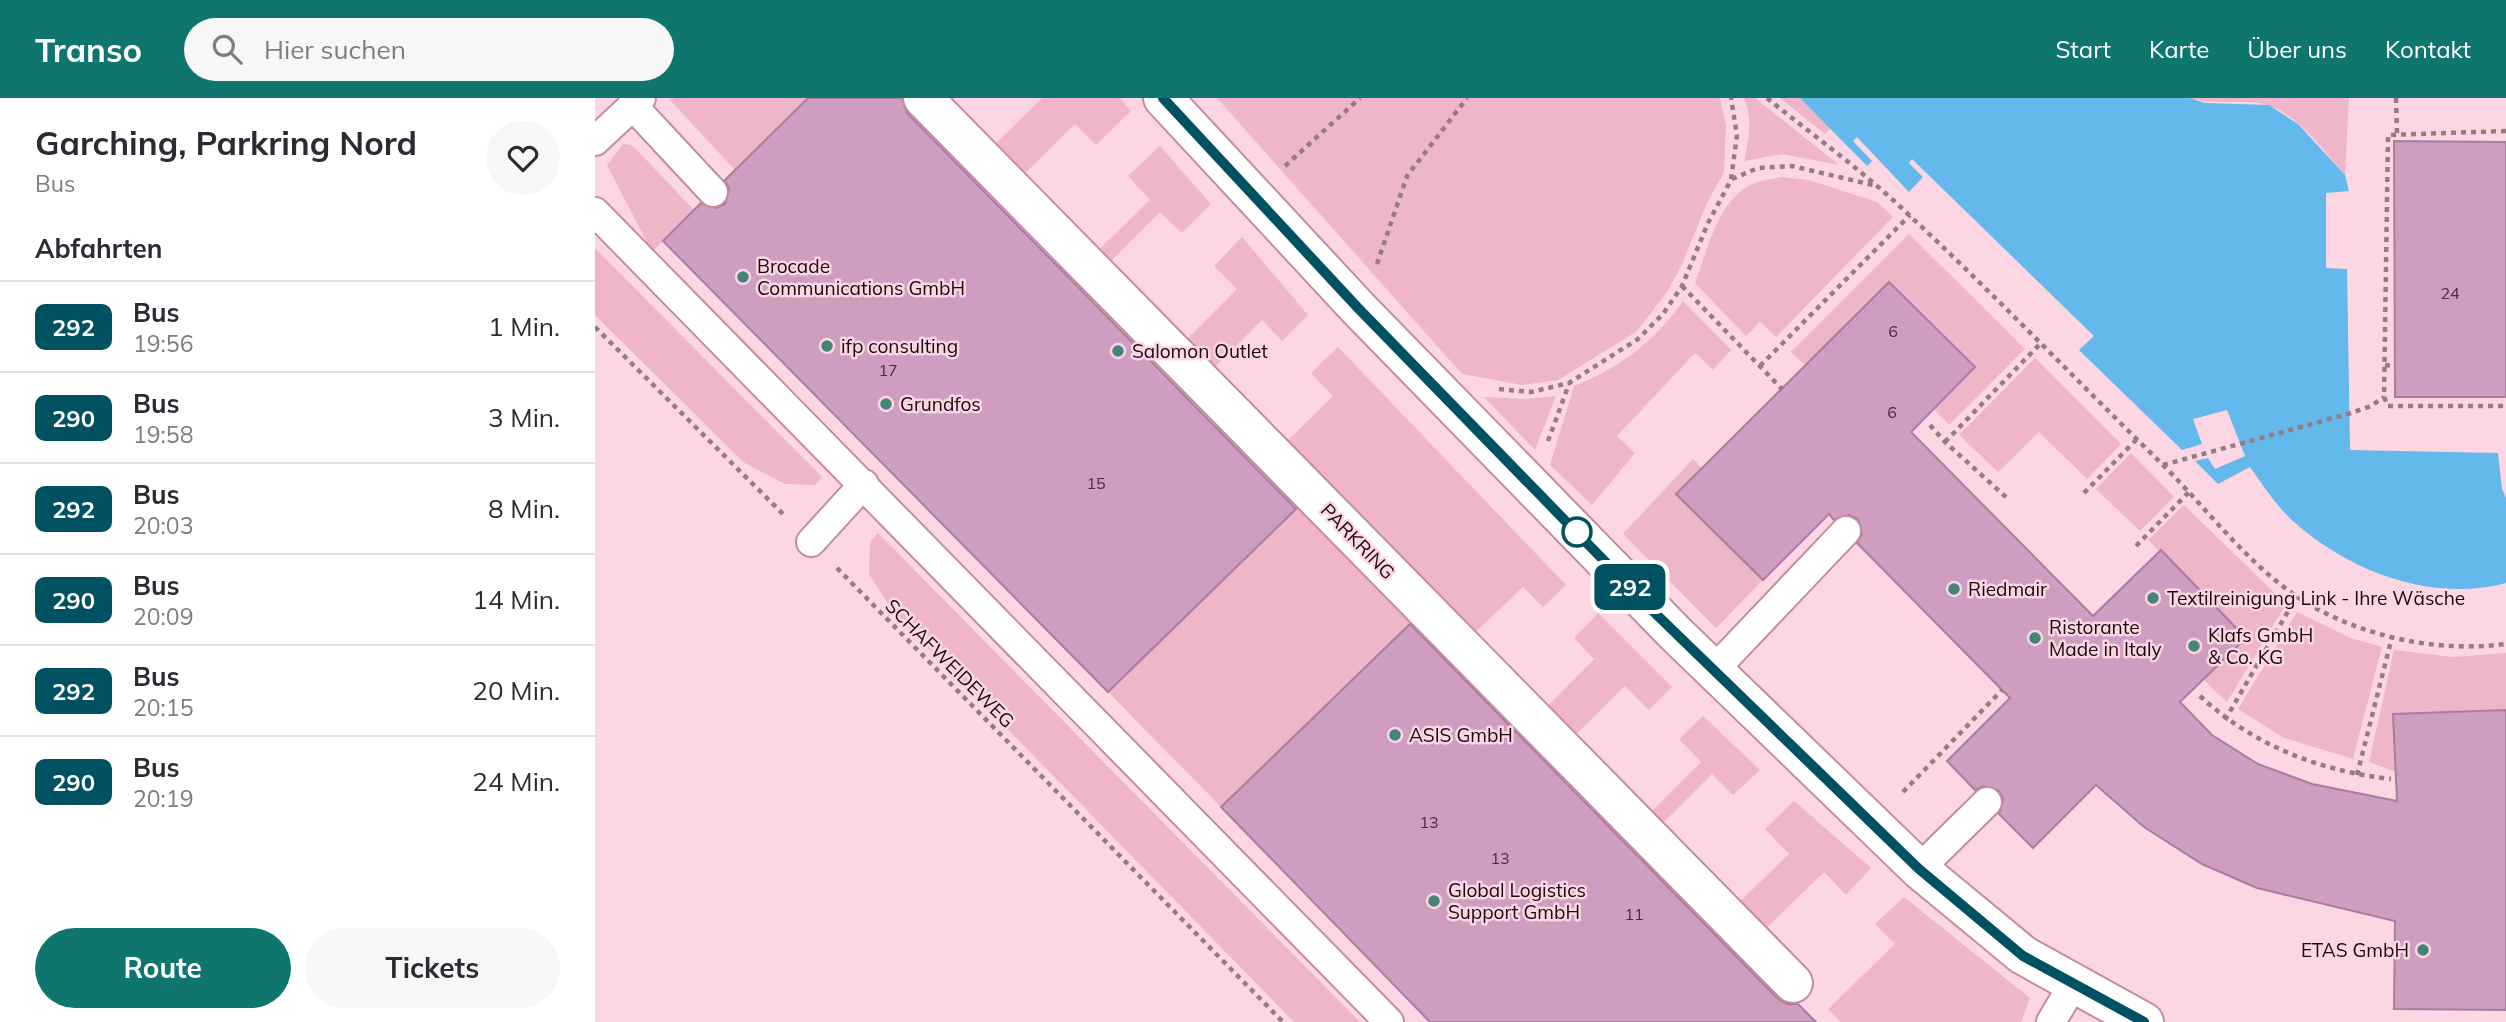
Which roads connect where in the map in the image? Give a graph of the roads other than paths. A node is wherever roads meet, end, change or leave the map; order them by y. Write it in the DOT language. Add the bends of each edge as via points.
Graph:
graph roads {
  1 [pos="923,98"];
  2 [pos="1163,98"];
  3 [pos="636,101"];
  4 [pos="599,128"];
  5 [pos="713,192"];
  6 [pos="595,212"];
  7 [pos="864,484"];
  8 [pos="1846,531"];
  9 [pos="811,542"];
  10 [pos="1713,671"];
  11 [pos="1987,802"];
  12 [pos="1919,869"];
  13 [pos="1793,983"];
  14 [pos="2073,985"];
  15 [pos="1389,1022"];
  16 [pos="2051,1022"];
  17 [pos="2144,1022"];
  1 -- 13 [label="street, PARKRING"];
  2 -- 10 [label="street" via="1358,308"];
  3 -- 4 [label="lane"];
  3 -- 5 [label="lane"];
  6 -- 7 [label="lane"];
  7 -- 9 [label="lane"];
  7 -- 15 [label="lane"];
  8 -- 10 [label="lane"];
  10 -- 12 [label="street"];
  11 -- 12 [label="lane"];
  12 -- 14 [label="street" via="2023,956"];
  14 -- 16 [label="lane"];
  14 -- 17 [label="street"];
}
